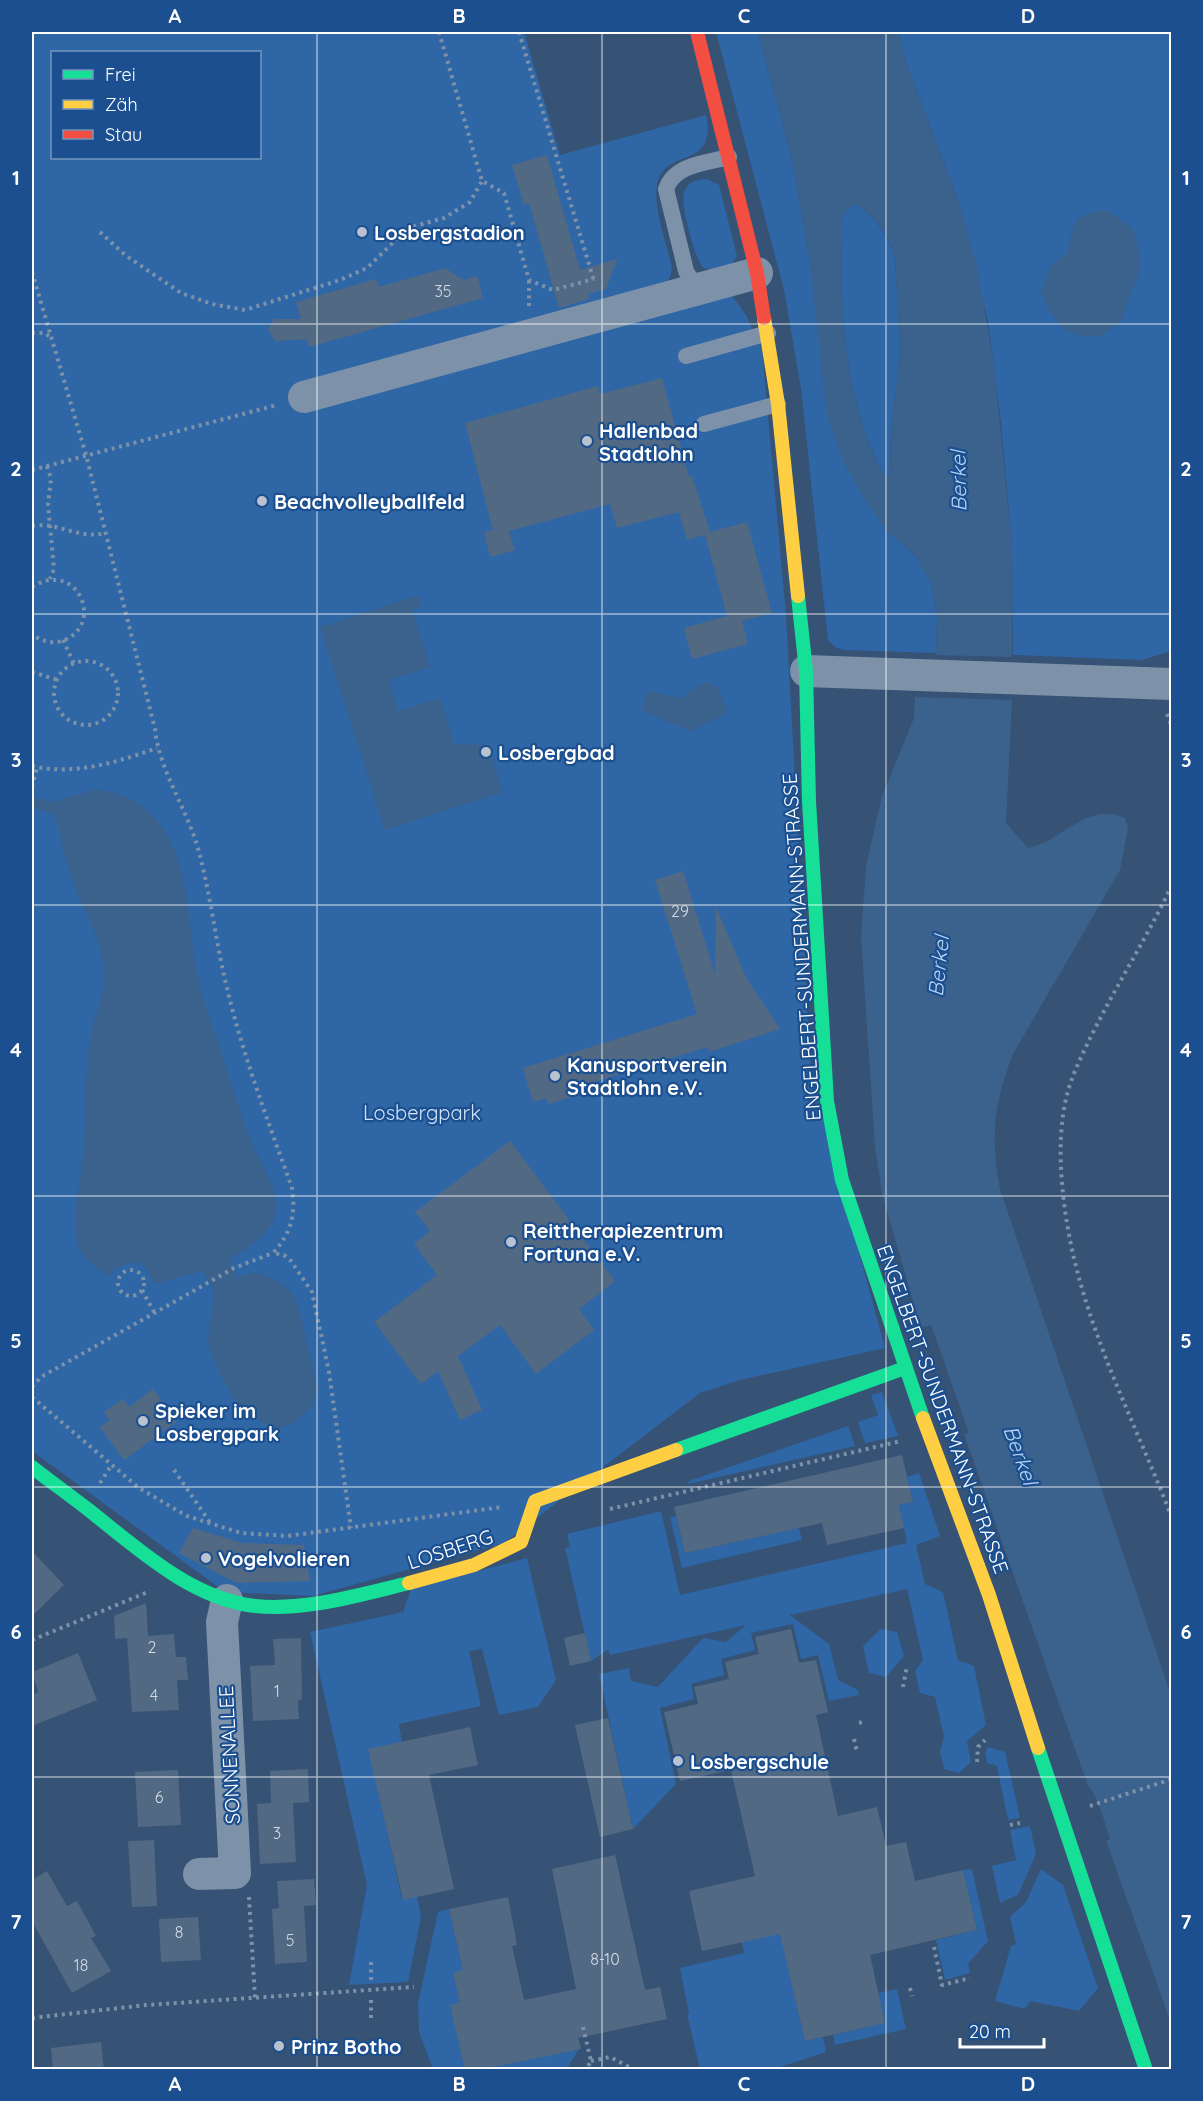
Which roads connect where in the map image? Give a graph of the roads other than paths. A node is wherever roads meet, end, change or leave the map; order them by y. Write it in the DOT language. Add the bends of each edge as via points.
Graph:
graph roads {
  1 [pos="697,32"];
  2 [pos="729,158"];
  3 [pos="757,273"];
  4 [pos="705,286"];
  5 [pos="768,333"];
  6 [pos="686,356"];
  7 [pos="304,397"];
  8 [pos="778,404"];
  9 [pos="704,424"];
  10 [pos="806,671"];
  11 [pos="1172,684"];
  12 [pos="905,1368"];
  13 [pos="32,1467"];
  14 [pos="227,1600"];
  15 [pos="199,1874"];
  16 [pos="1146,2070"];
  1 -- 2 [label="street, ENGELBERT-SUNDERMANN-STRASSE"];
  2 -- 3 [label="street, ENGELBERT-SUNDERMANN-STRASSE"];
  2 -- 4 [label="lane" via="677,172 666,189 686,271 690,278"];
  3 -- 4 [label="street"];
  3 -- 5 [label="street, ENGELBERT-SUNDERMANN-STRASSE"];
  4 -- 7 [label="street"];
  5 -- 6 [label="lane"];
  5 -- 8 [label="street, ENGELBERT-SUNDERMANN-STRASSE"];
  8 -- 9 [label="lane"];
  8 -- 10 [label="street, ENGELBERT-SUNDERMANN-STRASSE"];
  10 -- 11 [label="street"];
  10 -- 12 [label="street, ENGELBERT-SUNDERMANN-STRASSE" via="809,801 827,1101 842,1180"];
  12 -- 14 [label="street, LOSBERG" via="535,1501 521,1542 485,1562 335,1600 254,1606"];
  12 -- 16 [label="street, ENGELBERT-SUNDERMANN-STRASSE" via="972,1544"];
  13 -- 14 [label="street, LOSBERG" via="135,1547 184,1579"];
  14 -- 15 [label="street, SONNENALLEE" via="222,1622 235,1873"];
}
